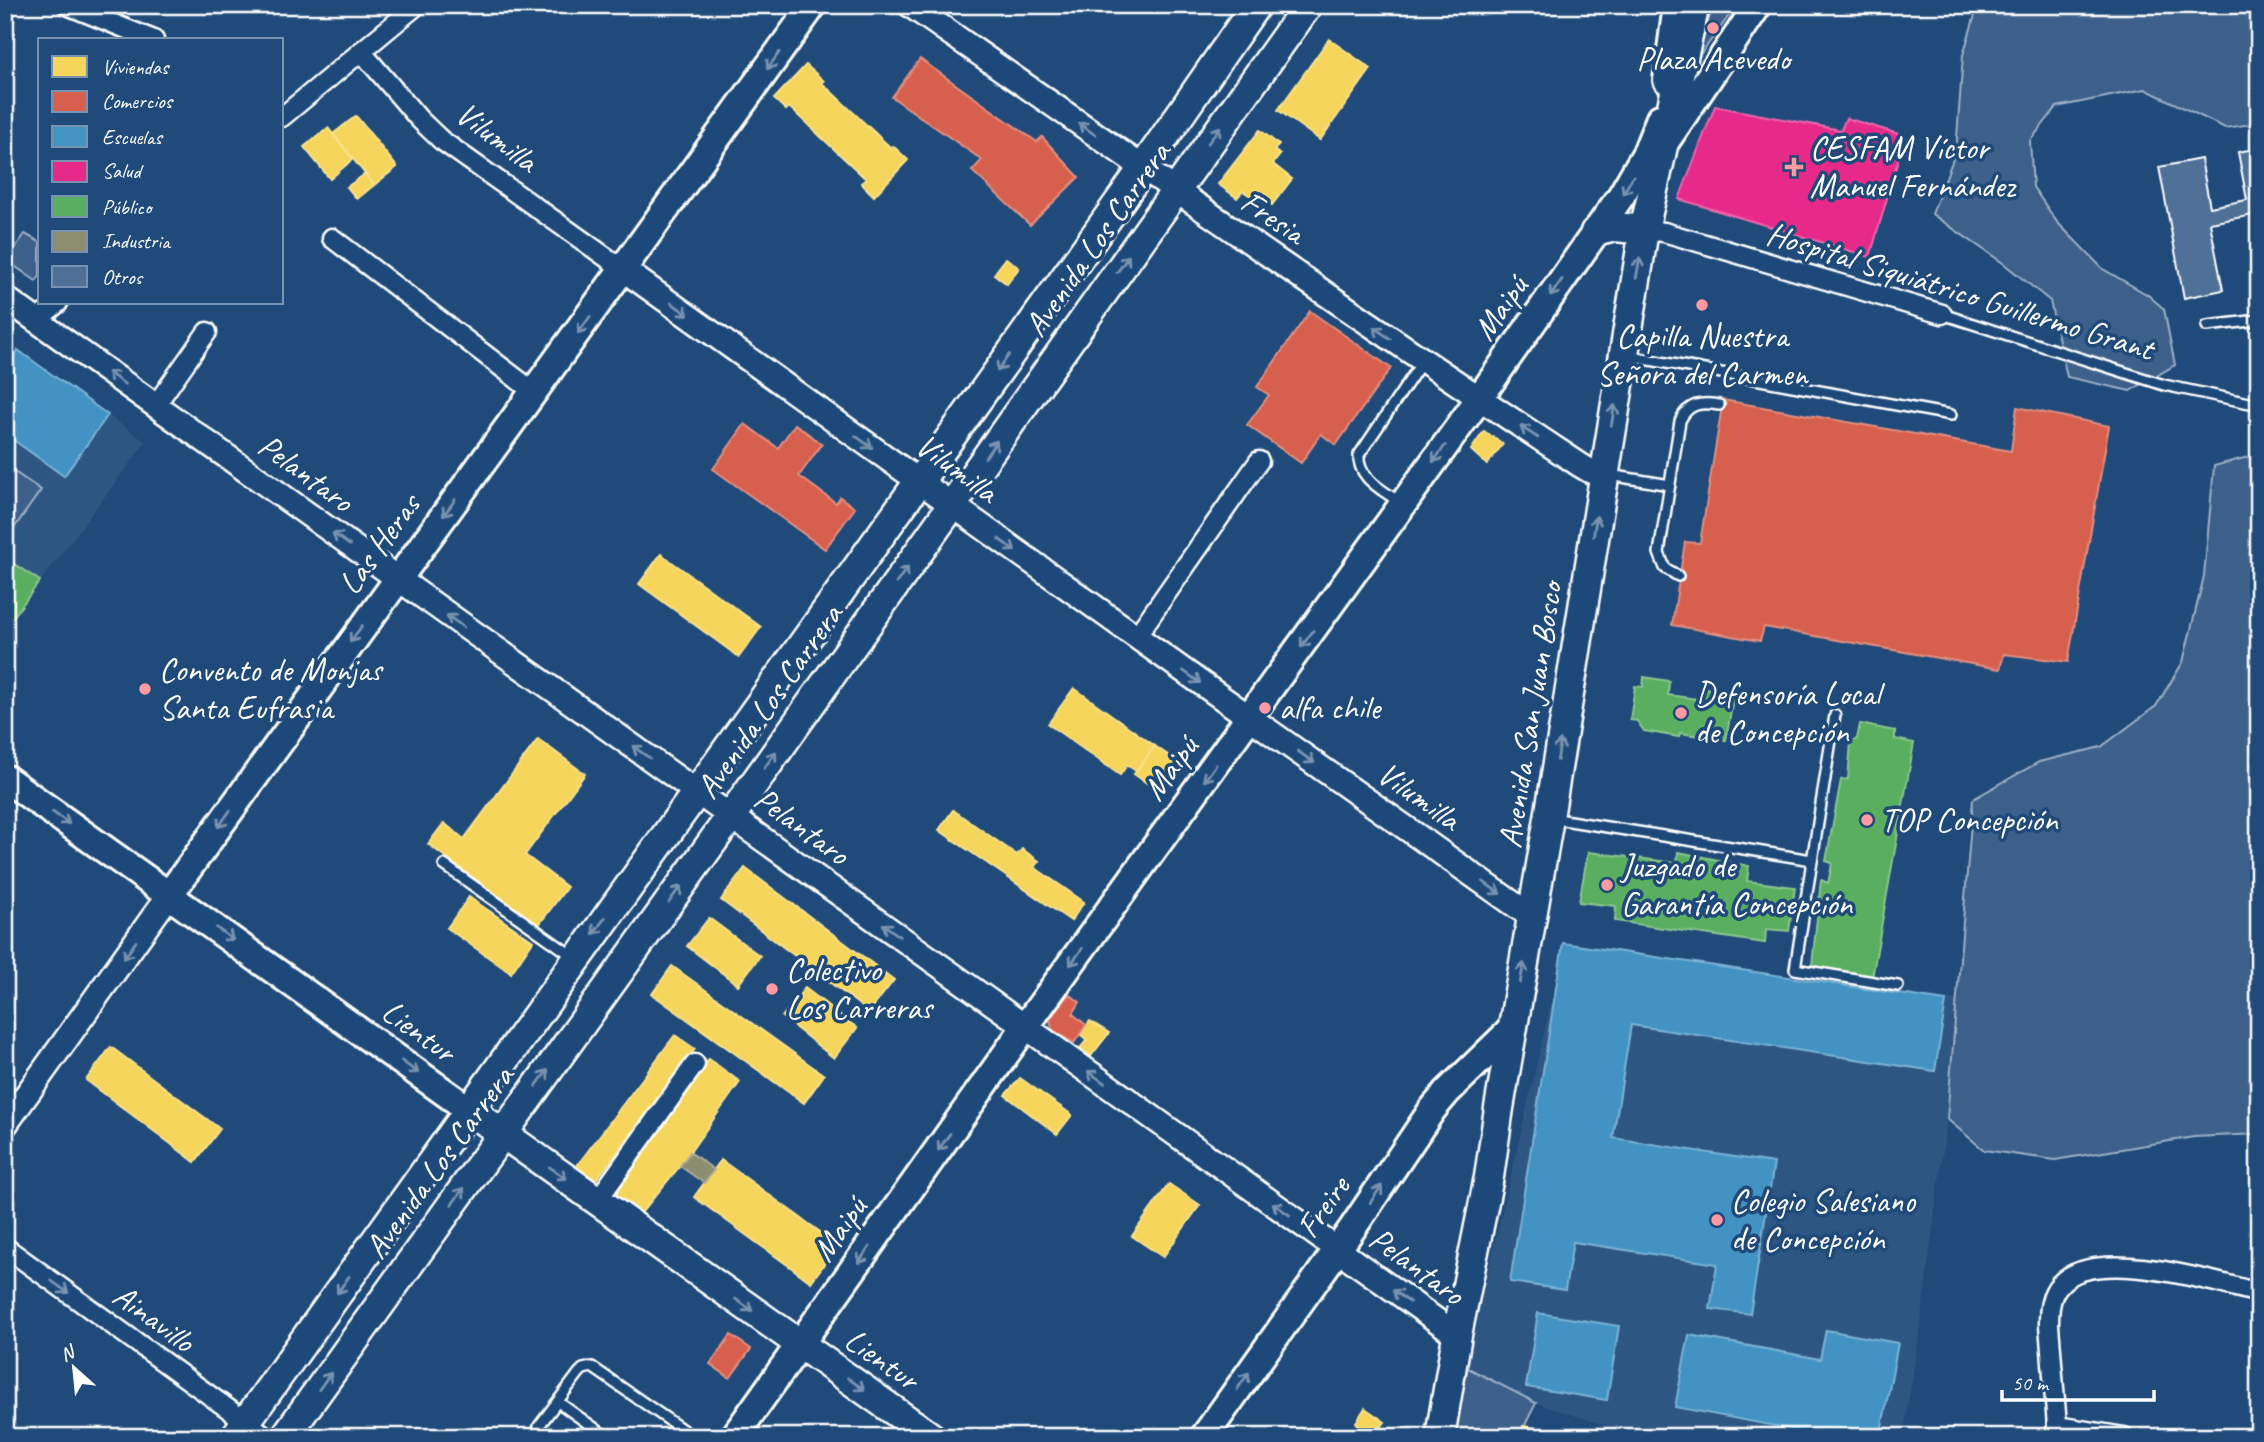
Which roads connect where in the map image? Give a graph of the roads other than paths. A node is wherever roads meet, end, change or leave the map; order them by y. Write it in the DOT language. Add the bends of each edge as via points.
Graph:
graph roads {
  1 [pos="67,5"];
  2 [pos="417,5"];
  3 [pos="813,5"];
  4 [pos="910,5"];
  5 [pos="1256,5"];
  6 [pos="1308,5"];
  7 [pos="1677,5"];
  8 [pos="1695,5"];
  9 [pos="1758,5"];
  10 [pos="149,38"];
  11 [pos="361,51"];
  12 [pos="284,115"];
  13 [pos="1659,140"];
  14 [pos="1143,168"];
  15 [pos="1174,191"];
  16 [pos="1644,230"];
  17 [pos="1595,232"];
  18 [pos="332,238"];
  19 [pos="624,270"];
  20 [pos="5,298"];
  21 [pos="57,304"];
  22 [pos="1942,314"];
  23 [pos="37,320"];
  24 [pos="2259,320"];
  25 [pos="2207,326"];
  26 [pos="206,332"];
  27 [pos="1623,355"];
  28 [pos="1423,360"];
  29 [pos="534,392"];
  30 [pos="1479,399"];
  31 [pos="1719,405"];
  32 [pos="2259,405"];
  33 [pos="155,406"];
  34 [pos="1951,415"];
  35 [pos="1259,461"];
  36 [pos="1604,474"];
  37 [pos="919,481"];
  38 [pos="1670,485"];
  39 [pos="952,505"];
  40 [pos="1403,505"];
  41 [pos="1678,576"];
  42 [pos="396,579"];
  43 [pos="1136,637"];
  44 [pos="1835,715"];
  45 [pos="1250,718"];
  46 [pos="5,778"];
  47 [pos="697,791"];
  48 [pos="731,816"];
  49 [pos="1549,818"];
  50 [pos="1812,860"];
  51 [pos="444,865"];
  52 [pos="169,895"];
  53 [pos="1532,917"];
  54 [pos="576,958"];
  55 [pos="1898,986"];
  56 [pos="1026,1027"];
  57 [pos="1512,1030"];
  58 [pos="695,1064"];
  59 [pos="468,1109"];
  60 [pos="5,1125"];
  61 [pos="502,1134"];
  62 [pos="597,1201"];
  63 [pos="5,1247"];
  64 [pos="1336,1249"];
  65 [pos="2259,1293"];
  66 [pos="1457,1335"];
  67 [pos="800,1344"];
  68 [pos="558,1402"];
  69 [pos="249,1432"];
  70 [pos="2056,1432"];
  71 [pos="285,1437"];
  72 [pos="537,1437"];
  73 [pos="607,1437"];
  74 [pos="693,1437"];
  75 [pos="734,1437"];
  76 [pos="931,1437"];
  77 [pos="1204,1437"];
  78 [pos="1440,1437"];
  79 [pos="2124,1437"];
  1 -- 10 [label="street"];
  2 -- 11 [label="street"];
  3 -- 19 [label="main road, Las Heras, one-way"];
  14 -- 4 [label="street, Fresia, one-way"];
  5 -- 14 [label="main road, Avenida Los Carrera"];
  15 -- 6 [label="main road, Avenida Los Carrera, one-way"];
  7 -- 13 [label="main road, Avenida San Juan Bosco"];
  8 -- 13 [label="main road, Avenida San Juan Bosco" via="1679,84"];
  9 -- 13 [label="main road, Maipú"];
  11 -- 12 [label="street"];
  11 -- 19 [label="street, Vilumilla" via="441,140"];
  13 -- 16 [label="main road, Avenida San Juan Bosco"];
  13 -- 17 [label="main road, Maipú, one-way"];
  14 -- 15 [label="street, Fresia"];
  14 -- 37 [label="main road, Avenida Los Carrera, one-way"];
  28 -- 15 [label="street, Fresia, one-way"];
  39 -- 15 [label="main road, Avenida Los Carrera, one-way"];
  16 -- 17 [label="main road" via="1616,227"];
  16 -- 22 [label="street, Hospital Siquiátrico Guillermo Grant" via="1664,232"];
  27 -- 16 [label="main road, Avenida San Juan Bosco, one-way"];
  17 -- 30 [label="main road, Maipú, one-way"];
  18 -- 29 [label="street"];
  19 -- 29 [label="main road, Las Heras, one-way"];
  19 -- 37 [label="street, Vilumilla, one-way"];
  20 -- 23 [label="street, Pelantaro"];
  21 -- 23 [label="street"];
  22 -- 32 [label="lane, Hospital Siquiátrico Guillermo Grant" via="2164,385"];
  33 -- 23 [label="street, Pelantaro, one-way"];
  24 -- 25 [label="lane, Hospital Siquiátrico Guillermo Grant"];
  26 -- 33 [label="street"];
  27 -- 34 [label="lane"];
  36 -- 27 [label="main road, Avenida San Juan Bosco, one-way"];
  28 -- 30 [label="street, Fresia"];
  28 -- 40 [label="lane" via="1359,455 1365,476"];
  29 -- 42 [label="main road, Las Heras, one-way"];
  36 -- 30 [label="street, Fresia, one-way" via="1590,471"];
  30 -- 40 [label="main road, Maipú, one-way"];
  31 -- 38 [label="lane" via="1698,403 1682,415"];
  42 -- 33 [label="street, Pelantaro, one-way"];
  35 -- 43 [label="street"];
  36 -- 38 [label="lane"];
  49 -- 36 [label="main road, Avenida San Juan Bosco, one-way"];
  37 -- 39 [label="street, Vilumilla"];
  37 -- 47 [label="main road, Avenida Los Carrera"];
  38 -- 41 [label="lane" via="1659,553 1665,568"];
  39 -- 43 [label="street, Vilumilla, one-way"];
  48 -- 39 [label="main road, Avenida Los Carrera, one-way"];
  40 -- 45 [label="main road, Maipú, one-way"];
  47 -- 42 [label="street, Pelantaro, one-way"];
  42 -- 52 [label="main road, Las Heras, one-way"];
  43 -- 45 [label="street, Vilumilla, one-way"];
  44 -- 50 [label="lane"];
  45 -- 53 [label="street, Vilumilla, one-way"];
  45 -- 56 [label="main road, Maipú, one-way"];
  46 -- 52 [label="main road, Lientur, one-way"];
  47 -- 48 [label="street, Pelantaro"];
  47 -- 54 [label="main road, Avenida Los Carrera, one-way"];
  56 -- 48 [label="street, Pelantaro, one-way"];
  61 -- 48 [label="main road, Avenida Los Carrera, one-way"];
  49 -- 50 [label="lane"];
  49 -- 53 [label="main road, Avenida San Juan Bosco"];
  50 -- 55 [label="lane" via="1795,969"];
  51 -- 54 [label="lane"];
  52 -- 59 [label="main road, Lientur, one-way"];
  52 -- 60 [label="street, Las Heras, one-way"];
  57 -- 53 [label="main road, Avenida San Juan Bosco, one-way"];
  54 -- 59 [label="main road, Avenida Los Carrera"];
  64 -- 56 [label="street, Pelantaro, one-way"];
  56 -- 67 [label="main road, Maipú, one-way"];
  64 -- 57 [label="main road, Freire, one-way" via="1432,1110"];
  57 -- 66 [label="main road, Avenida San Juan Bosco"];
  58 -- 62 [label="street"];
  59 -- 61 [label="main road, Lientur"];
  59 -- 69 [label="main road, Avenida Los Carrera, one-way"];
  61 -- 62 [label="main road, Lientur, one-way"];
  71 -- 61 [label="main road, Avenida Los Carrera, one-way"];
  62 -- 67 [label="main road, Lientur, one-way"];
  63 -- 69 [label="street, Ainavillo, one-way"];
  66 -- 64 [label="street, Pelantaro, one-way"];
  77 -- 64 [label="main road, Freire, one-way"];
  65 -- 70 [label="street" via="2136,1267 2094,1269 2067,1278 2053,1294 2049,1308"];
  66 -- 78 [label="main road, Avenida San Juan Bosco"];
  67 -- 75 [label="main road, Maipú"];
  67 -- 76 [label="main road, Lientur, one-way"];
  68 -- 72 [label="lane"];
  68 -- 73 [label="lane"];
  68 -- 74 [label="lane" via="583,1369 592,1367"];
  70 -- 79 [label="street"];
}
